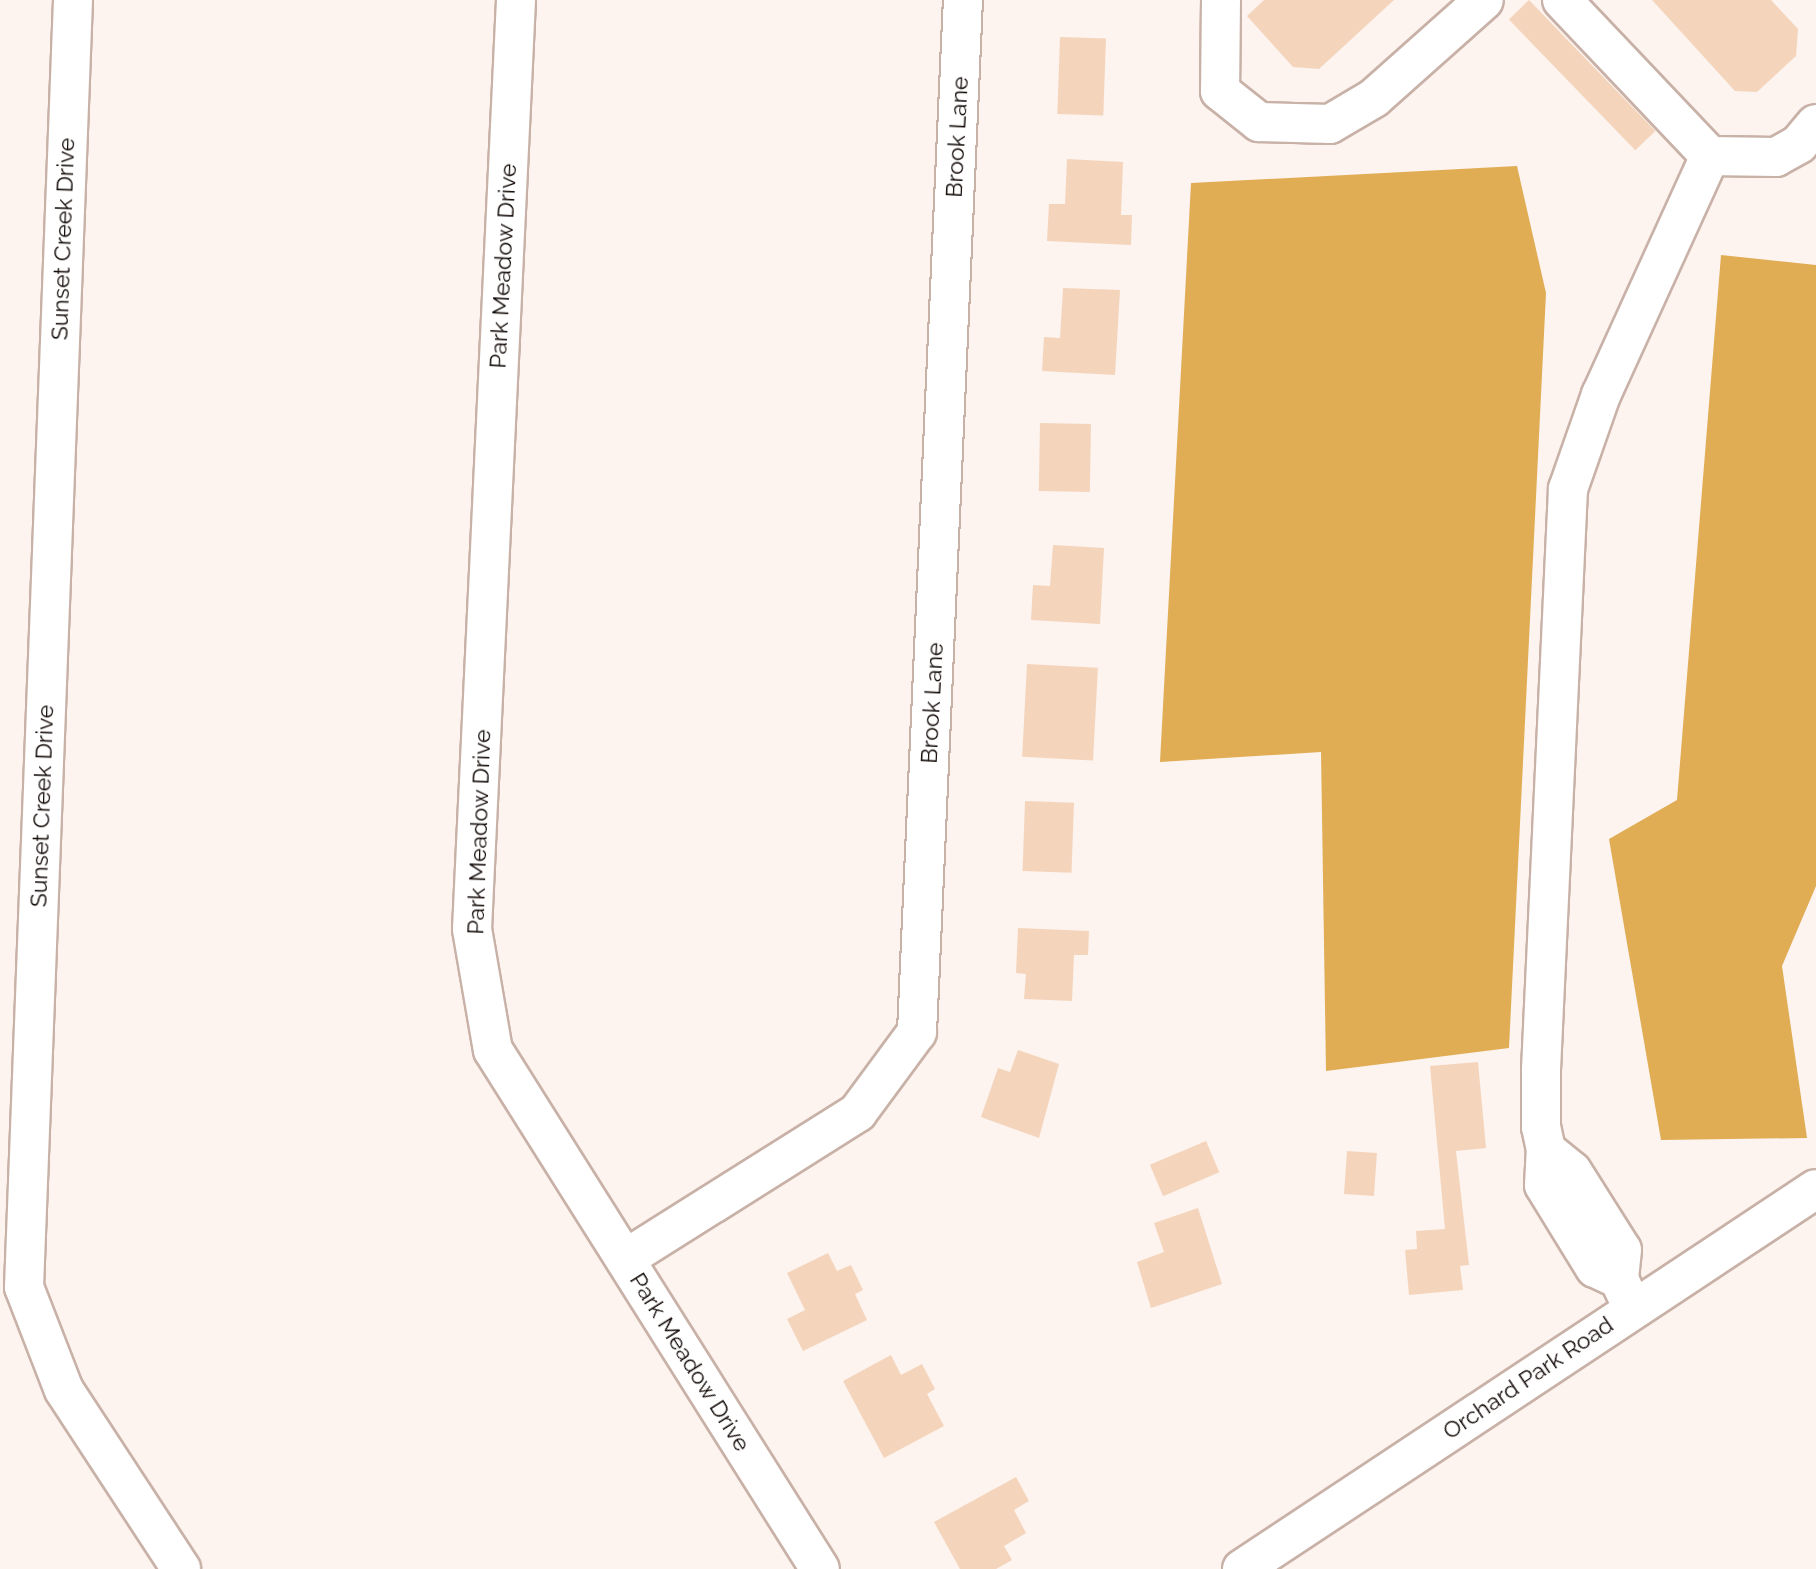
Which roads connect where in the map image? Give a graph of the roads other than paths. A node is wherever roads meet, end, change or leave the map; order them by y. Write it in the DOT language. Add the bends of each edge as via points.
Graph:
graph roads {
  1 [pos="73,0"];
  2 [pos="516,0"];
  3 [pos="963,0"];
  4 [pos="1221,0"];
  5 [pos="1484,0"];
  6 [pos="1562,0"];
  7 [pos="1816,124"];
  8 [pos="1710,156"];
  9 [pos="1813,1198"];
  10 [pos="625,1259"];
  11 [pos="1626,1294"];
  12 [pos="181,1569"];
  13 [pos="820,1569"];
  14 [pos="1242,1569"];
  1 -- 12 [label="street, Sunset Creek Drive" via="23,1287 64,1390"];
  2 -- 10 [label="street, Park Meadow Drive" via="472,929 494,1050"];
  3 -- 10 [label="street, Brook Lane" via="917,1032 858,1112"];
  4 -- 5 [label="street" via="1220,92 1259,122 1330,124 1374,98"];
  6 -- 8 [label="street"];
  7 -- 8 [label="street" via="1799,144 1776,157"];
  8 -- 11 [label="street" via="1601,395 1568,489 1541,1127 1546,1150 1572,1171 1622,1250"];
  9 -- 11 [label="street, Orchard Park Road"];
  10 -- 13 [label="street, Park Meadow Drive"];
  11 -- 14 [label="street, Orchard Park Road"];
}
